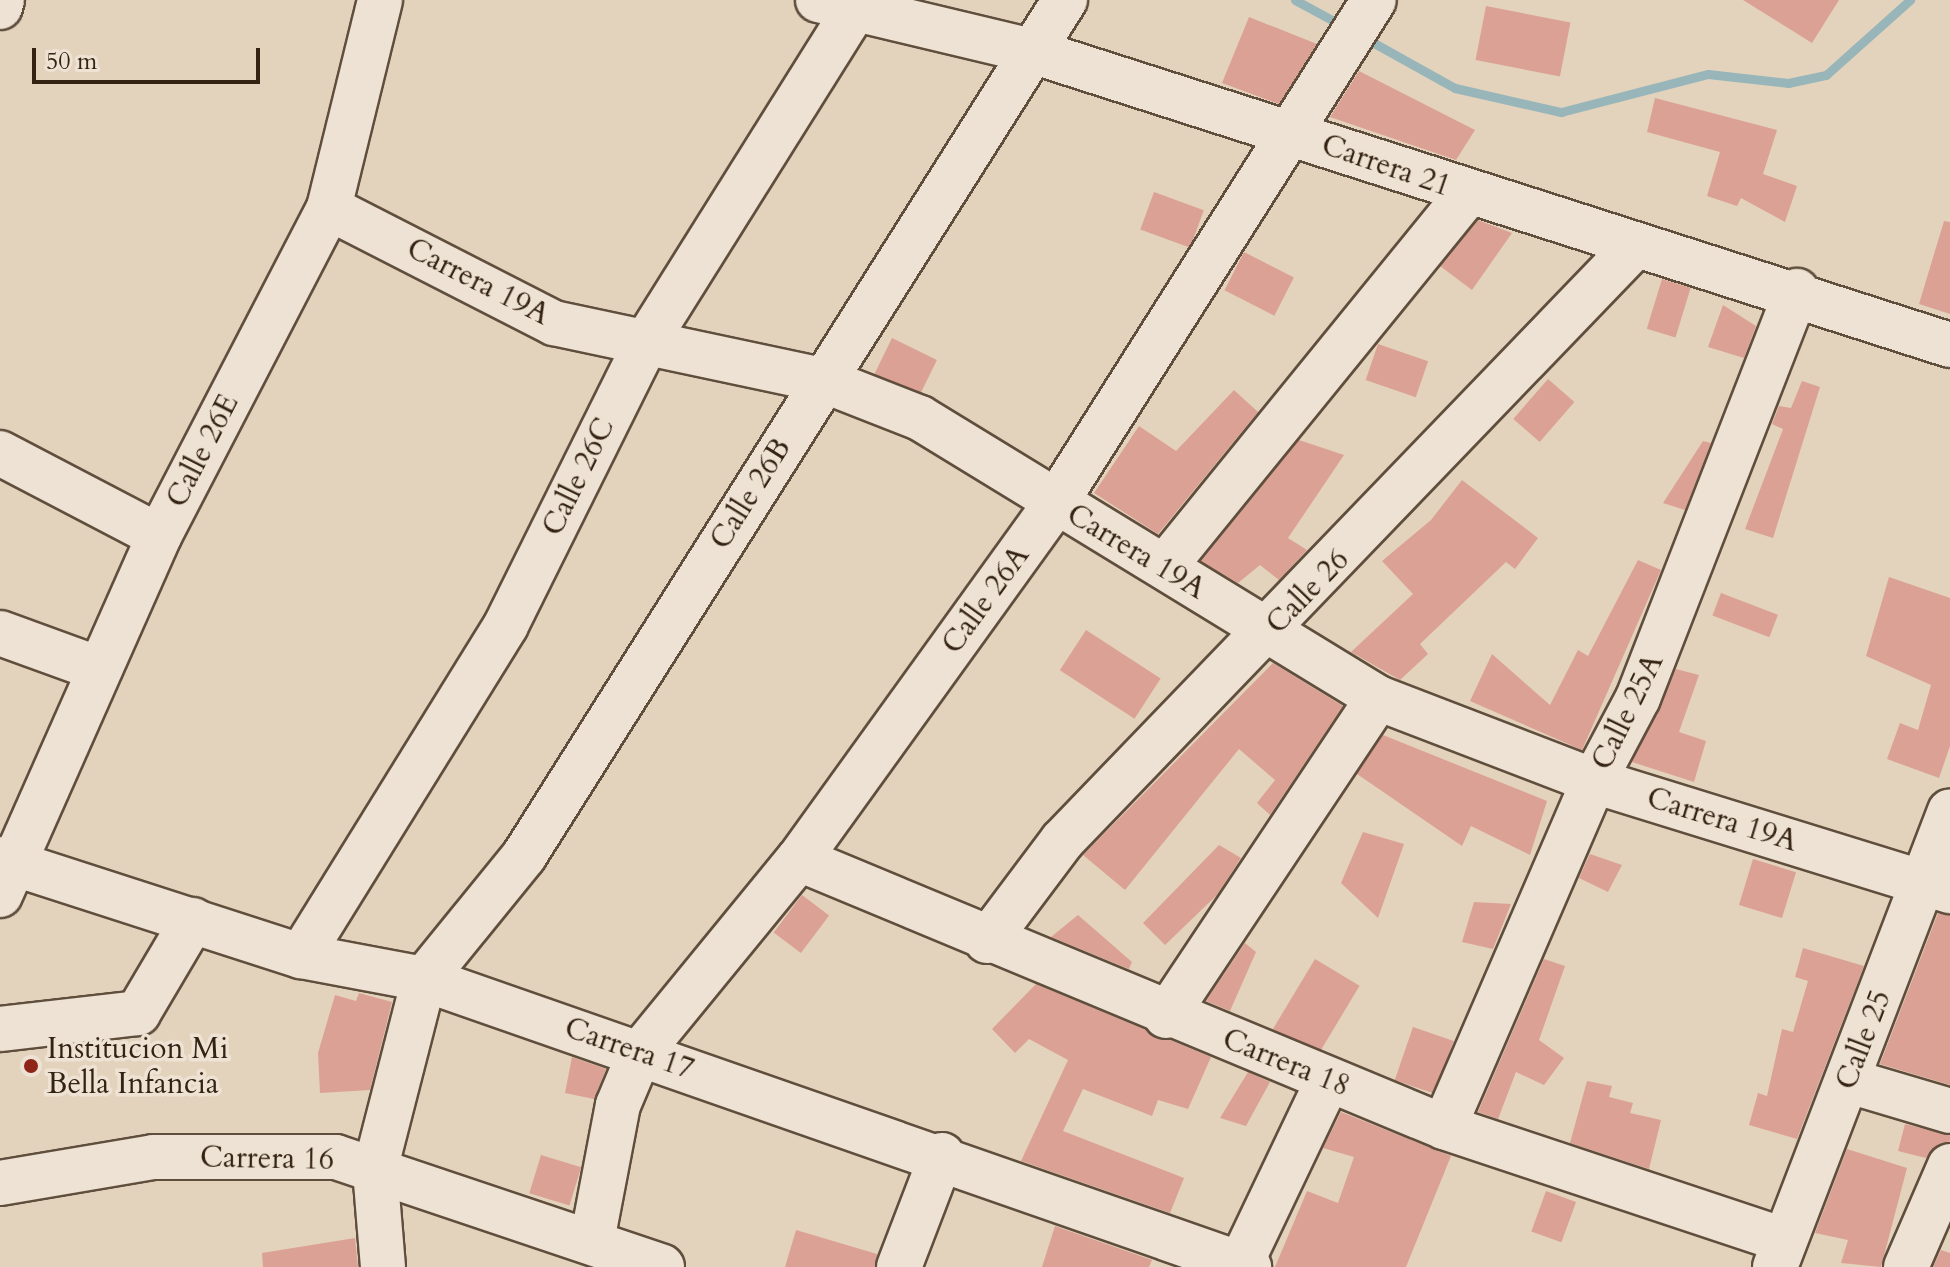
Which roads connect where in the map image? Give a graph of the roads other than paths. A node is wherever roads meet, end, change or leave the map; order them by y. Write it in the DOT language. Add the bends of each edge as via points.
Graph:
graph roads {
  1 [pos="2,0"];
  2 [pos="380,0"];
  3 [pos="1065,0"];
  4 [pos="1374,0"];
  5 [pos="845,2"];
  6 [pos="0,7"];
  7 [pos="1032,51"];
  8 [pos="1290,134"];
  9 [pos="1467,194"];
  10 [pos="329,208"];
  11 [pos="1634,247"];
  12 [pos="1797,291"];
  13 [pos="648,339"];
  14 [pos="1950,345"];
  15 [pos="823,380"];
  16 [pos="0,453"];
  17 [pos="1055,504"];
  18 [pos="159,536"];
  19 [pos="1165,566"];
  20 [pos="0,633"];
  21 [pos="1269,634"];
  22 [pos="99,669"];
  23 [pos="1378,698"];
  24 [pos="1594,781"];
  25 [pos="1950,811"];
  26 [pos="799,859"];
  27 [pos="4,872"];
  28 [pos="1937,886"];
  29 [pos="193,920"];
  30 [pos="987,941"];
  31 [pos="301,956"];
  32 [pos="424,979"];
  33 [pos="1166,1016"];
  34 [pos="0,1029"];
  35 [pos="640,1053"];
  36 [pos="1328,1080"];
  37 [pos="1849,1081"];
  38 [pos="1950,1111"];
  39 [pos="1444,1127"];
  40 [pos="942,1155"];
  41 [pos="1950,1166"];
  42 [pos="375,1170"];
  43 [pos="0,1183"];
  44 [pos="592,1241"];
  45 [pos="1779,1253"];
  46 [pos="1242,1266"];
  47 [pos="383,1267"];
  48 [pos="662,1267"];
  49 [pos="899,1267"];
  50 [pos="1906,1267"];
  1 -- 6 [label="street"];
  2 -- 10 [label="street, Calle 26E"];
  3 -- 7 [label="street, Calle 26B"];
  4 -- 8 [label="street, Calle 26A"];
  5 -- 7 [label="street, Carrera 21"];
  5 -- 13 [label="street, Calle 26C"];
  7 -- 8 [label="street, Carrera 21"];
  7 -- 15 [label="street, Calle 26B"];
  8 -- 9 [label="street, Carrera 21"];
  8 -- 17 [label="street, Calle 26A"];
  9 -- 11 [label="street, Carrera 21"];
  9 -- 19 [label="street"];
  10 -- 13 [label="street, Carrera 19A" via="554,323"];
  10 -- 18 [label="street, Calle 26E"];
  11 -- 12 [label="street, Carrera 21"];
  11 -- 21 [label="street, Calle 26"];
  12 -- 14 [label="street, Carrera 21"];
  12 -- 24 [label="street, Calle 25A" via="1703,543"];
  13 -- 15 [label="street, Carrera 19A"];
  13 -- 31 [label="street, Calle 26C" via="506,625"];
  15 -- 17 [label="street, Carrera 19A" via="920,418"];
  15 -- 32 [label="street, Calle 26B" via="524,856"];
  16 -- 18 [label="street"];
  17 -- 19 [label="street, Carrera 19A"];
  17 -- 26 [label="street, Calle 26A"];
  18 -- 22 [label="street, Calle 26E"];
  19 -- 21 [label="street, Carrera 19A"];
  20 -- 22 [label="street"];
  21 -- 23 [label="street, Carrera 19A"];
  21 -- 30 [label="street, Calle 26" via="1062,841"];
  22 -- 27 [label="street, Calle 26E"];
  23 -- 24 [label="street, Carrera 19A"];
  23 -- 33 [label="street"];
  24 -- 28 [label="street, Carrera 19A"];
  24 -- 39 [label="street, Calle 25A"];
  25 -- 28 [label="street, Calle 25"];
  26 -- 30 [label="street, Carrera 18"];
  26 -- 35 [label="street, Calle 26A"];
  27 -- 29 [label="street, Carrera 17"];
  28 -- 37 [label="street, Calle 25"];
  29 -- 31 [label="street, Carrera 17"];
  29 -- 34 [label="street" via="138,1013"];
  30 -- 33 [label="street, Carrera 18"];
  31 -- 32 [label="street, Carrera 17"];
  32 -- 35 [label="street, Carrera 17"];
  32 -- 42 [label="street"];
  33 -- 36 [label="street, Carrera 18"];
  35 -- 40 [label="street, Carrera 17"];
  35 -- 44 [label="street, Calle 26A" via="618,1105"];
  36 -- 39 [label="street, Carrera 18"];
  36 -- 46 [label="street"];
  37 -- 38 [label="street"];
  37 -- 45 [label="street, Calle 25"];
  39 -- 45 [label="street, Carrera 18"];
  40 -- 46 [label="street, Carrera 17"];
  40 -- 49 [label="street"];
  41 -- 50 [label="street"];
  42 -- 43 [label="street, Carrera 16" via="336,1157 153,1157"];
  42 -- 44 [label="street, Carrera 16"];
  42 -- 47 [label="street"];
  44 -- 48 [label="street, Carrera 16"];
}
